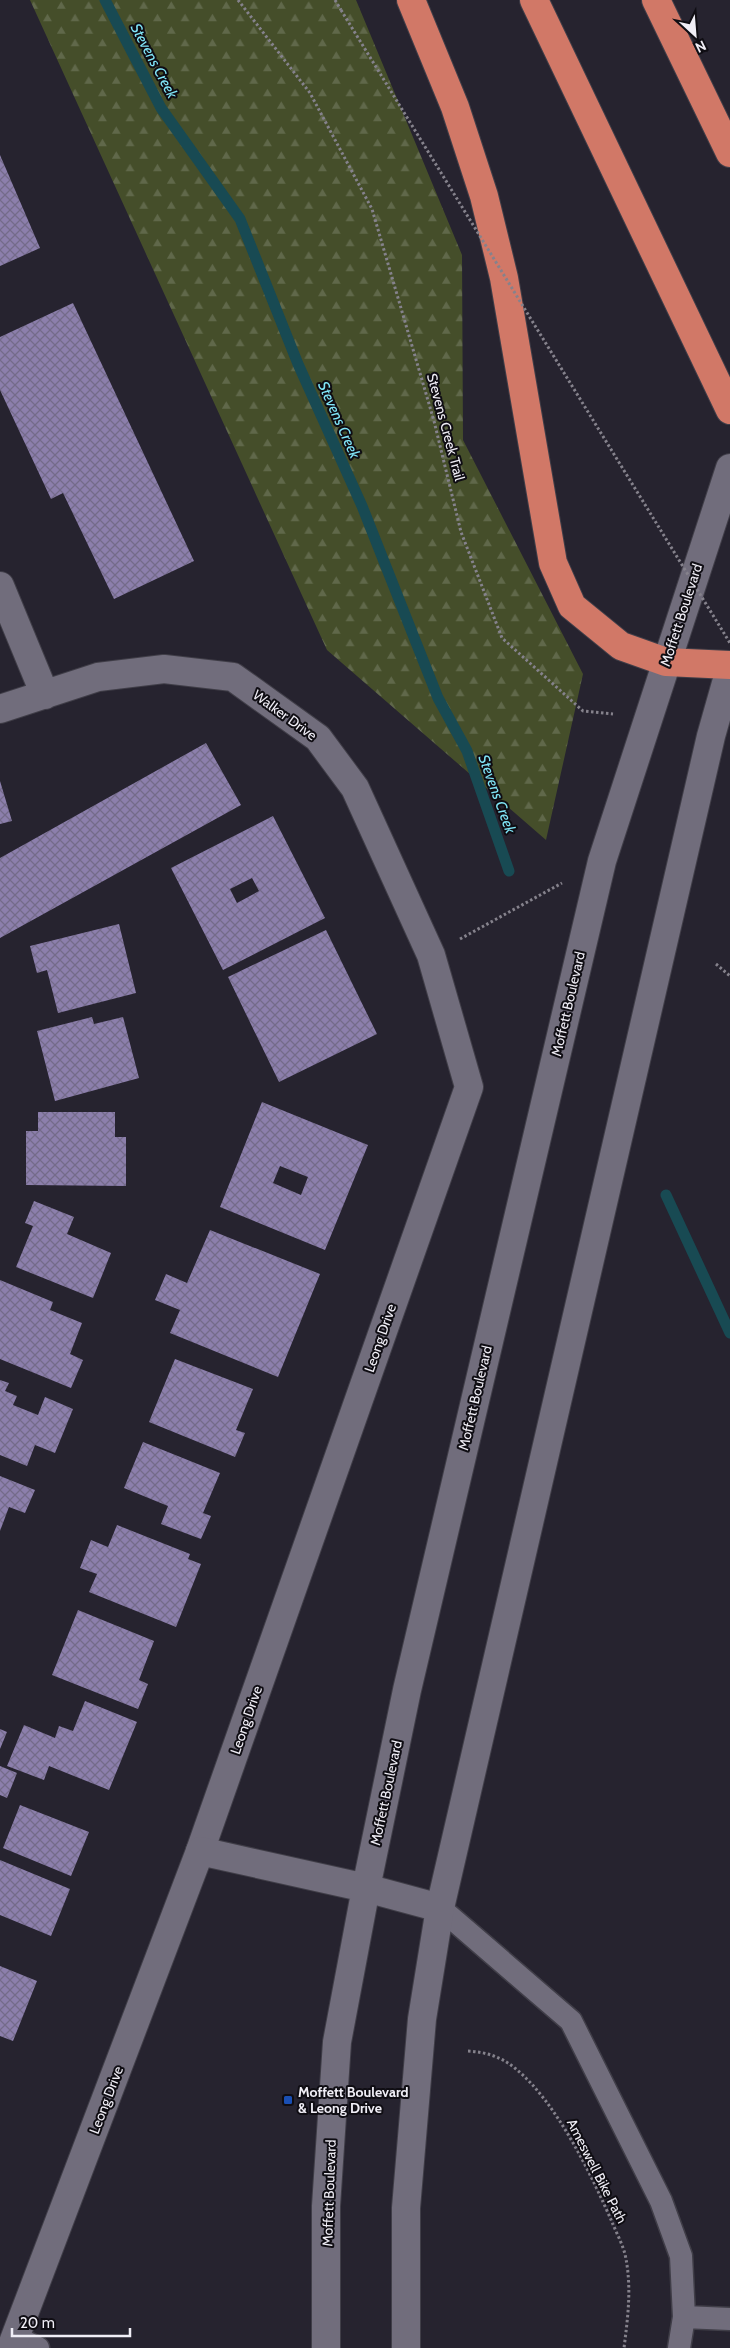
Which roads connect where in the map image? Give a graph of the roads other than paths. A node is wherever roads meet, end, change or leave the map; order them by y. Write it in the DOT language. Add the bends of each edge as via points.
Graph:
graph roads {
  1 [pos="411,0"];
  2 [pos="534,0"];
  3 [pos="656,0"];
  4 [pos="729,150"];
  5 [pos="730,410"];
  6 [pos="730,468"];
  7 [pos="0,586"];
  8 [pos="666,662"];
  9 [pos="730,665"];
  10 [pos="730,669"];
  11 [pos="45,695"];
  12 [pos="0,709"];
  13 [pos="469,1087"];
  14 [pos="200,1851"];
  15 [pos="366,1888"];
  16 [pos="440,1908"];
  17 [pos="684,2317"];
  18 [pos="730,2319"];
  19 [pos="21,2344"];
  20 [pos="326,2348"];
  21 [pos="406,2348"];
  22 [pos="679,2348"];
  1 -- 8 [label="highway" via="455,107 484,196 504,278 552,563 572,606 621,646"];
  2 -- 5 [label="highway"];
  3 -- 4 [label="highway"];
  6 -- 8 [label="main road, Moffett Boulevard"];
  7 -- 11 [label="main road"];
  8 -- 9 [label="highway"];
  8 -- 15 [label="main road, Moffett Boulevard" via="602,860 407,1690"];
  10 -- 16 [label="main road" via="702,774"];
  11 -- 12 [label="main road, Walker Drive"];
  11 -- 13 [label="main road, Walker Drive" via="98,677 164,668 233,678 318,738 355,788 431,955"];
  13 -- 14 [label="main road, Leong Drive"];
  14 -- 15 [label="main road"];
  14 -- 19 [label="main road, Leong Drive"];
  15 -- 16 [label="main road"];
  15 -- 20 [label="main road, Moffett Boulevard" via="337,2042 326,2206"];
  16 -- 17 [label="lane" via="571,2020 661,2201 681,2256"];
  16 -- 21 [label="main road" via="422,2018 406,2208"];
  17 -- 18 [label="lane"];
  17 -- 22 [label="lane"];
}
